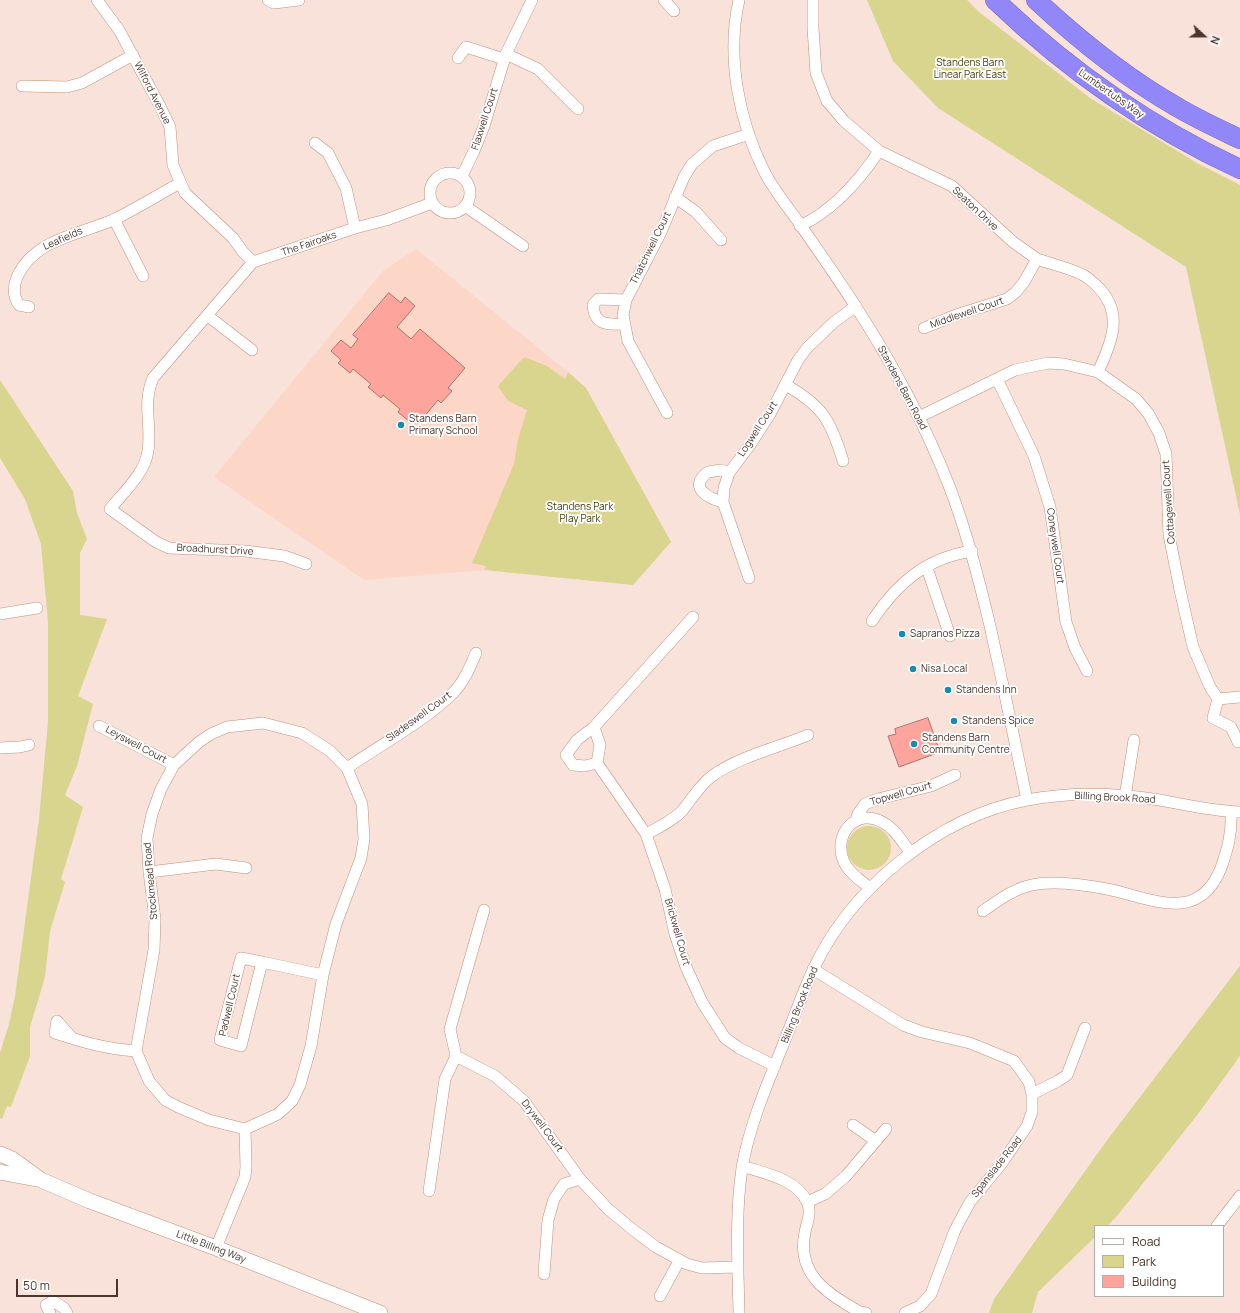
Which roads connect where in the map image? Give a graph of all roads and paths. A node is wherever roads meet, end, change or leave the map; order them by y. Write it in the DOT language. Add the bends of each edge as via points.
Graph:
graph roads {
  1 [pos="97,0"];
  2 [pos="268,0"];
  3 [pos="299,0"];
  4 [pos="532,0"];
  5 [pos="664,0"];
  6 [pos="739,0"];
  7 [pos="813,0"];
  8 [pos="1036,0"];
  9 [pos="1000,1"];
  10 [pos="674,11"];
  11 [pos="133,55"];
  12 [pos="504,57"];
  13 [pos="458,58"];
  14 [pos="22,86"];
  15 [pos="578,109"];
  16 [pos="749,134"];
  17 [pos="1240,139"];
  18 [pos="315,143"];
  19 [pos="880,151"];
  20 [pos="1240,169"];
  21 [pos="462,176"];
  22 [pos="180,183"];
  23 [pos="675,197"];
  24 [pos="432,203"];
  25 [pos="465,206"];
  26 [pos="114,219"];
  27 [pos="800,226"];
  28 [pos="355,228"];
  29 [pos="721,240"];
  30 [pos="523,246"];
  31 [pos="1037,259"];
  32 [pos="253,262"];
  33 [pos="143,276"];
  34 [pos="626,300"];
  35 [pos="856,306"];
  36 [pos="29,307"];
  37 [pos="208,316"];
  38 [pos="623,324"];
  39 [pos="924,328"];
  40 [pos="252,350"];
  41 [pos="1098,372"];
  42 [pos="997,379"];
  43 [pos="786,385"];
  44 [pos="667,413"];
  45 [pos="919,417"];
  46 [pos="844,461"];
  47 [pos="729,473"];
  48 [pos="723,502"];
  49 [pos="972,551"];
  50 [pos="306,564"];
  51 [pos="927,568"];
  52 [pos="749,578"];
  53 [pos="37,608"];
  54 [pos="0,614"];
  55 [pos="693,617"];
  56 [pos="872,621"];
  57 [pos="950,636"];
  58 [pos="476,653"];
  59 [pos="1087,671"];
  60 [pos="1240,697"];
  61 [pos="1218,699"];
  62 [pos="99,726"];
  63 [pos="594,727"];
  64 [pos="808,735"];
  65 [pos="1134,740"];
  66 [pos="1240,742"];
  67 [pos="29,745"];
  68 [pos="0,748"];
  69 [pos="597,763"];
  70 [pos="174,765"];
  71 [pos="347,768"];
  72 [pos="955,776"];
  73 [pos="1125,797"];
  74 [pos="1027,800"];
  75 [pos="1236,812"];
  76 [pos="856,821"];
  77 [pos="646,834"];
  78 [pos="911,853"];
  79 [pos="246,868"];
  80 [pos="149,872"];
  81 [pos="870,888"];
  82 [pos="484,910"];
  83 [pos="983,911"];
  84 [pos="262,962"];
  85 [pos="813,969"];
  86 [pos="323,975"];
  87 [pos="1085,1028"];
  88 [pos="72,1038"];
  89 [pos="136,1051"];
  90 [pos="456,1056"];
  91 [pos="775,1066"];
  92 [pos="1032,1094"];
  93 [pos="852,1125"];
  94 [pos="886,1128"];
  95 [pos="245,1129"];
  96 [pos="876,1141"];
  97 [pos="0,1154"];
  98 [pos="742,1166"];
  99 [pos="0,1172"];
  100 [pos="580,1179"];
  101 [pos="42,1180"];
  102 [pos="429,1191"];
  103 [pos="1240,1196"];
  104 [pos="808,1202"];
  105 [pos="1218,1225"];
  106 [pos="216,1248"];
  107 [pos="679,1261"];
  108 [pos="738,1267"];
  109 [pos="544,1274"];
  110 [pos="660,1296"];
  111 [pos="50,1313"];
  112 [pos="67,1313"];
  113 [pos="380,1313"];
  114 [pos="739,1313"];
  115 [pos="866,1313"];
  116 [pos="905,1313"];
  1 -- 11 [label="street, Wilford Avenue"];
  2 -- 3 [label="street" via="274,3"];
  4 -- 12 [label="street, Flaxwell Court"];
  5 -- 10 [label="street"];
  6 -- 16 [label="street, Standens Barn Road" via="735,20 734,61"];
  7 -- 19 [label="street, Seaton Drive" via="816,73 827,101 844,121"];
  8 -- 17 [label="highway" via="1078,37 1128,75 1177,107"];
  9 -- 20 [label="highway, Lumbertubs Way" via="1072,68 1143,118 1209,155"];
  11 -- 14 [label="street" via="82,83 67,87"];
  11 -- 22 [label="street, Wilford Avenue" via="170,127 173,165"];
  12 -- 13 [label="street" via="466,47"];
  12 -- 15 [label="street" via="538,69"];
  12 -- 21 [label="street, Flaxwell Court" via="484,126"];
  16 -- 23 [label="street, Thatchwell Court" via="725,140 704,153 692,164"];
  16 -- 27 [label="street, Standens Barn Road" via="765,173"];
  18 -- 28 [label="street" via="328,153 346,188"];
  19 -- 27 [label="street" via="862,177 843,196"];
  19 -- 31 [label="street, Seaton Drive" via="952,186 1013,242"];
  21 -- 24 [label="street" via="448,172 434,179 429,195"];
  21 -- 25 [label="street" via="470,190"];
  22 -- 26 [label="street, Leafields"];
  22 -- 32 [label="street, Wilford Avenue" via="193,202 233,238"];
  23 -- 29 [label="street" via="696,212"];
  23 -- 34 [label="street, Thatchwell Court" via="661,232"];
  24 -- 25 [label="street" via="438,210 447,213 457,212"];
  24 -- 28 [label="street, The Fairoaks" via="393,218"];
  25 -- 30 [label="street"];
  26 -- 33 [label="street"];
  26 -- 36 [label="street, Leafields" via="54,241 35,252 22,266 15,282 14,297 20,305"];
  27 -- 35 [label="street, Standens Barn Road"];
  28 -- 32 [label="street, The Fairoaks"];
  31 -- 39 [label="street, Middlewell Court" via="1024,282 1007,299"];
  31 -- 41 [label="street, Seaton Drive" via="1092,280 1112,308 1114,327 1109,350"];
  32 -- 37 [label="street"];
  34 -- 38 [label="street, Thatchwell Court" via="622,315"];
  34 -- 38 [label="street" via="598,299 593,305 594,314 600,321 610,325"];
  35 -- 43 [label="street, Logwell Court" via="816,337 798,360"];
  35 -- 45 [label="street, Standens Barn Road"];
  37 -- 40 [label="street"];
  37 -- 50 [label="street, Broadhurst Drive" via="153,378 146,403 149,436 144,465 110,509 156,542 169,548 246,551 284,556"];
  38 -- 44 [label="street, Thatchwell Court" via="628,341"];
  41 -- 42 [label="street, Cottagewell Court" via="1048,363 1015,370"];
  41 -- 61 [label="street, Cottagewell Court" via="1136,399 1159,432 1167,462 1169,535 1191,640 1210,687"];
  42 -- 45 [label="street, Cottagewell Court"];
  42 -- 59 [label="street, Coneywell Court" via="1034,456 1050,508 1066,622"];
  43 -- 46 [label="street" via="821,409 836,435"];
  43 -- 47 [label="street, Logwell Court" via="750,445"];
  45 -- 49 [label="street, Standens Barn Road" via="950,488"];
  47 -- 48 [label="street, Logwell Court"];
  47 -- 48 [label="street" via="721,470 708,472 700,484 703,494"];
  48 -- 52 [label="street, Logwell Court"];
  49 -- 51 [label="street" via="954,554"];
  49 -- 74 [label="street, Standens Barn Road"];
  51 -- 56 [label="street" via="894,590"];
  51 -- 57 [label="street"];
  53 -- 54 [label="street"];
  55 -- 63 [label="street"];
  58 -- 71 [label="street, Sladeswell Court" via="468,673 454,692 424,716"];
  60 -- 61 [label="street"];
  61 -- 66 [label="street" via="1213,718 1230,727"];
  62 -- 70 [label="street, Leyswell Court"];
  63 -- 69 [label="street" via="600,744"];
  63 -- 69 [label="street" via="577,740 566,755 573,765"];
  64 -- 77 [label="street" via="728,766 702,784 676,815"];
  65 -- 73 [label="street"];
  67 -- 68 [label="street"];
  69 -- 77 [label="street, Brickwell Court"];
  70 -- 71 [label="street, Stockmead Road" via="211,734 227,727 263,722 308,736 330,751"];
  70 -- 80 [label="street, Stockmead Road" via="161,789 152,814 148,838"];
  71 -- 86 [label="street, Stockmead Road" via="362,804 364,839 361,858 336,924"];
  72 -- 76 [label="street, Topwell Court" via="931,786 865,804"];
  73 -- 74 [label="street, Billing Brook Road" via="1076,794"];
  73 -- 75 [label="street, Billing Brook Road"];
  74 -- 78 [label="street, Billing Brook Road" via="995,809 964,822"];
  75 -- 83 [label="street" via="1230,842 1218,876 1200,896 1189,901 1169,904 1107,889 1037,884 1008,893"];
  76 -- 78 [label="street, Topwell Court" via="872,818 882,822 891,828"];
  76 -- 81 [label="street, Topwell Court" via="846,828 840,838 841,854 850,872"];
  77 -- 91 [label="street, Brickwell Court" via="665,889 677,941 702,1002 725,1038"];
  78 -- 81 [label="street, Billing Brook Road"];
  79 -- 80 [label="street" via="216,864"];
  80 -- 89 [label="street, Stockmead Road" via="155,919 154,950"];
  81 -- 85 [label="street, Billing Brook Road" via="840,925"];
  82 -- 90 [label="street" via="450,1029"];
  84 -- 84 [label="street, Padwell Court" via="241,1046 220,1040 241,958"];
  84 -- 86 [label="street, Padwell Court"];
  85 -- 91 [label="street, Billing Brook Road"];
  85 -- 92 [label="street, Spanslade Road" via="903,1025 970,1043 1014,1061 1029,1082"];
  86 -- 95 [label="street, Stockmead Road" via="311,1046 300,1085 292,1101 278,1114"];
  87 -- 92 [label="street" via="1067,1075"];
  88 -- 89 [label="street" via="106,1048"];
  89 -- 95 [label="street" via="148,1081 165,1100 209,1120"];
  90 -- 100 [label="street, Drywell Court" via="495,1076 524,1101"];
  90 -- 102 [label="street" via="445,1079"];
  91 -- 98 [label="street, Billing Brook Road"];
  92 -- 116 [label="street, Spanslade Road" via="1032,1112 1027,1126 1006,1158 970,1202 955,1230 931,1294 920,1306"];
  93 -- 96 [label="street"];
  94 -- 96 [label="street"];
  95 -- 106 [label="street" via="245,1177"];
  96 -- 104 [label="street" via="846,1176 825,1194"];
  97 -- 101 [label="street, Little Billing Way" via="12,1159"];
  98 -- 104 [label="street" via="775,1176 794,1186"];
  98 -- 108 [label="street, Billing Brook Road"];
  99 -- 101 [label="street, Little Billing Way"];
  100 -- 107 [label="street, Drywell Court" via="608,1209 656,1247"];
  100 -- 109 [label="street" via="564,1184 554,1200 548,1220"];
  101 -- 106 [label="street, Little Billing Way" via="90,1201"];
  103 -- 105 [label="street"];
  104 -- 115 [label="street" via="810,1215 802,1248 807,1265 814,1278 826,1291 860,1312"];
  106 -- 113 [label="street, Little Billing Way"];
  107 -- 108 [label="street, Drywell Court" via="702,1268"];
  107 -- 110 [label="street"];
  108 -- 114 [label="street, Billing Brook Road"];
  111 -- 112 [label="street" via="46,1305 53,1301"];
}
